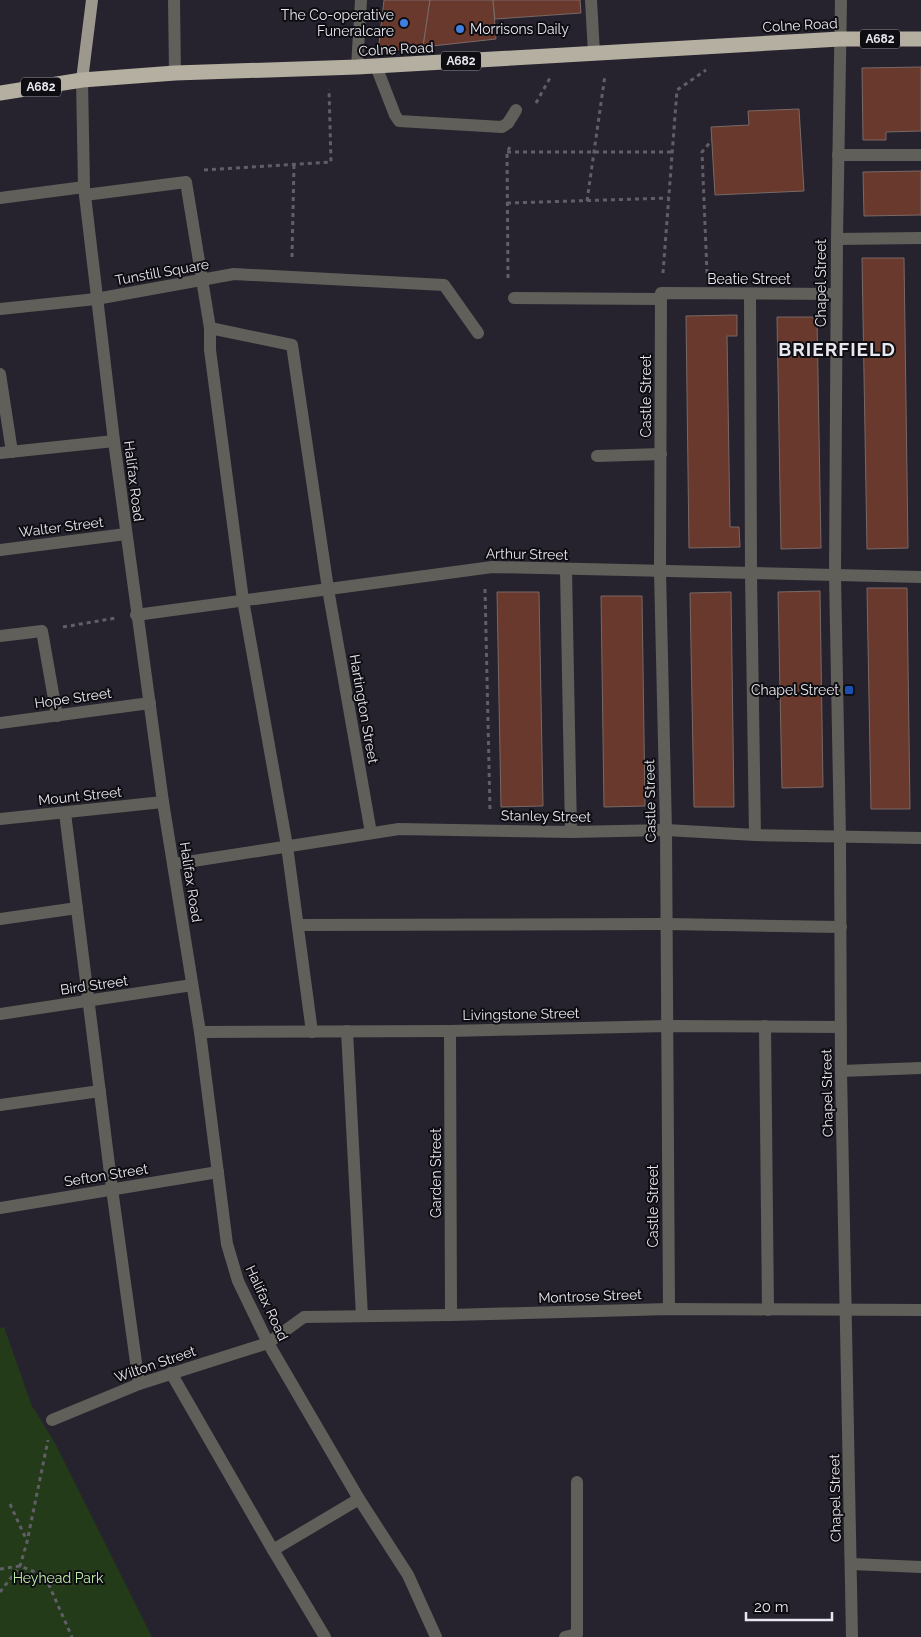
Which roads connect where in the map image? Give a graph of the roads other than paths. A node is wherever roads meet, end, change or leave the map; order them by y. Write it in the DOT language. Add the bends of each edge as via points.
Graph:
graph roads {
  1 [pos="92,0"];
  2 [pos="174,0"];
  3 [pos="360,0"];
  4 [pos="591,0"];
  5 [pos="841,0"];
  6 [pos="840,39"];
  7 [pos="921,39"];
  8 [pos="601,52"];
  9 [pos="376,66"];
  10 [pos="357,67"];
  11 [pos="175,72"];
  12 [pos="82,80"];
  13 [pos="0,93"];
  14 [pos="516,110"];
  15 [pos="838,155"];
  16 [pos="921,155"];
  17 [pos="84,191"];
  18 [pos="0,198"];
  19 [pos="921,238"];
  20 [pos="837,239"];
  21 [pos="202,280"];
  22 [pos="750,294"];
  23 [pos="836,294"];
  24 [pos="661,296"];
  25 [pos="514,298"];
  26 [pos="96,299"];
  27 [pos="0,309"];
  28 [pos="210,328"];
  29 [pos="478,333"];
  30 [pos="0,374"];
  31 [pos="114,441"];
  32 [pos="6,453"];
  33 [pos="661,454"];
  34 [pos="597,456"];
  35 [pos="126,534"];
  36 [pos="0,550"];
  37 [pos="566,570"];
  38 [pos="660,571"];
  39 [pos="751,574"];
  40 [pos="835,575"];
  41 [pos="921,577"];
  42 [pos="328,589"];
  43 [pos="244,600"];
  44 [pos="136,615"];
  45 [pos="0,636"];
  46 [pos="150,703"];
  47 [pos="57,716"];
  48 [pos="0,724"];
  49 [pos="163,802"];
  50 [pos="65,813"];
  51 [pos="0,820"];
  52 [pos="666,830"];
  53 [pos="571,832"];
  54 [pos="371,833"];
  55 [pos="755,835"];
  56 [pos="840,837"];
  57 [pos="921,838"];
  58 [pos="287,846"];
  59 [pos="174,864"];
  60 [pos="77,908"];
  61 [pos="0,919"];
  62 [pos="667,924"];
  63 [pos="298,925"];
  64 [pos="841,927"];
  65 [pos="192,985"];
  66 [pos="89,1001"];
  67 [pos="0,1014"];
  68 [pos="667,1026"];
  69 [pos="766,1026"];
  70 [pos="842,1027"];
  71 [pos="347,1031"];
  72 [pos="450,1031"];
  73 [pos="200,1032"];
  74 [pos="312,1032"];
  75 [pos="921,1068"];
  76 [pos="841,1071"];
  77 [pos="100,1091"];
  78 [pos="0,1105"];
  79 [pos="218,1172"];
  80 [pos="112,1189"];
  81 [pos="0,1208"];
  82 [pos="668,1309"];
  83 [pos="768,1310"];
  84 [pos="846,1310"];
  85 [pos="921,1310"];
  86 [pos="451,1315"];
  87 [pos="362,1316"];
  88 [pos="268,1343"];
  89 [pos="171,1373"];
  90 [pos="139,1384"];
  91 [pos="52,1420"];
  92 [pos="577,1482"];
  93 [pos="359,1499"];
  94 [pos="272,1550"];
  95 [pos="851,1564"];
  96 [pos="921,1567"];
  97 [pos="571,1636"];
  98 [pos="325,1637"];
  99 [pos="436,1637"];
  100 [pos="852,1637"];
  1 -- 12 [label="main road"];
  2 -- 11 [label="street"];
  3 -- 10 [label="street"];
  4 -- 8 [label="street"];
  5 -- 6 [label="street, Chapel Street"];
  6 -- 7 [label="highway, Colne Road / A682"];
  6 -- 8 [label="highway, Colne Road / A682"];
  6 -- 15 [label="street, Chapel Street"];
  8 -- 9 [label="highway, Colne Road / A682"];
  9 -- 10 [label="highway, Colne Road / A682"];
  9 -- 14 [label="street" via="399,121 502,127"];
  10 -- 11 [label="highway, Colne Road / A682"];
  11 -- 12 [label="highway, Colne Road / A682"];
  12 -- 13 [label="highway, A682"];
  12 -- 17 [label="street, Halifax Road"];
  15 -- 16 [label="street"];
  15 -- 20 [label="street, Chapel Street"];
  17 -- 18 [label="street"];
  17 -- 21 [label="street" via="186,182"];
  17 -- 26 [label="street, Halifax Road"];
  19 -- 20 [label="street"];
  20 -- 23 [label="street, Chapel Street"];
  21 -- 26 [label="street, Tunstill Square"];
  21 -- 28 [label="street"];
  21 -- 29 [label="street, Tunstill Square" via="234,274 444,285"];
  22 -- 23 [label="street, Beatie Street"];
  22 -- 24 [label="street, Beatie Street"];
  22 -- 39 [label="street"];
  23 -- 40 [label="street, Chapel Street"];
  24 -- 25 [label="street, Beatie Street"];
  24 -- 33 [label="street, Castle Street"];
  26 -- 27 [label="street, Tunstill Square"];
  26 -- 31 [label="street, Halifax Road"];
  28 -- 42 [label="street, Hartington Street" via="292,345"];
  28 -- 43 [label="street" via="210,350"];
  30 -- 32 [label="street"];
  31 -- 32 [label="street"];
  31 -- 35 [label="street, Halifax Road"];
  33 -- 34 [label="street"];
  33 -- 38 [label="street, Castle Street"];
  35 -- 36 [label="street, Walter Street"];
  35 -- 44 [label="street, Halifax Road"];
  37 -- 38 [label="street, Arthur Street"];
  37 -- 42 [label="street, Arthur Street" via="492,567"];
  37 -- 53 [label="street"];
  38 -- 39 [label="street, Arthur Street"];
  38 -- 52 [label="street, Castle Street"];
  39 -- 40 [label="street, Arthur Street"];
  39 -- 55 [label="street"];
  40 -- 41 [label="street, Arthur Street"];
  40 -- 56 [label="street, Chapel Street"];
  42 -- 43 [label="street, Arthur Street"];
  42 -- 54 [label="street, Hartington Street"];
  43 -- 44 [label="street, Arthur Street"];
  43 -- 58 [label="street"];
  44 -- 46 [label="street, Halifax Road"];
  45 -- 47 [label="street" via="42,631"];
  46 -- 47 [label="street, Hope Street"];
  46 -- 49 [label="street, Halifax Road"];
  47 -- 48 [label="street, Hope Street"];
  49 -- 50 [label="street, Mount Street"];
  49 -- 59 [label="street, Halifax Road"];
  50 -- 51 [label="street, Mount Street"];
  50 -- 60 [label="street"];
  52 -- 53 [label="street, Stanley Street"];
  52 -- 55 [label="street, Stanley Street"];
  52 -- 62 [label="street, Castle Street"];
  53 -- 54 [label="street, Stanley Street" via="399,828"];
  54 -- 58 [label="street, Stanley Street"];
  55 -- 56 [label="street, Stanley Street"];
  56 -- 57 [label="street, Stanley Street"];
  56 -- 64 [label="street, Chapel Street"];
  58 -- 59 [label="street, Stanley Street"];
  58 -- 63 [label="street"];
  59 -- 65 [label="street, Halifax Road"];
  60 -- 61 [label="street"];
  60 -- 66 [label="street"];
  62 -- 63 [label="street"];
  62 -- 64 [label="street"];
  62 -- 68 [label="street, Castle Street"];
  63 -- 74 [label="street"];
  64 -- 70 [label="street, Chapel Street"];
  65 -- 66 [label="street, Bird Street"];
  65 -- 73 [label="street, Halifax Road"];
  66 -- 67 [label="street, Bird Street"];
  66 -- 77 [label="street"];
  68 -- 69 [label="street, Livingstone Street"];
  68 -- 72 [label="street, Livingstone Street"];
  68 -- 82 [label="street, Castle Street"];
  69 -- 70 [label="street, Livingstone Street"];
  69 -- 83 [label="street"];
  70 -- 76 [label="street, Chapel Street"];
  71 -- 72 [label="street, Livingstone Street"];
  71 -- 74 [label="street, Livingstone Street"];
  71 -- 87 [label="street"];
  72 -- 86 [label="street, Garden Street"];
  73 -- 74 [label="street, Livingstone Street"];
  73 -- 79 [label="street, Halifax Road"];
  75 -- 76 [label="street"];
  76 -- 84 [label="street, Chapel Street"];
  77 -- 78 [label="street"];
  77 -- 80 [label="street"];
  79 -- 80 [label="street, Sefton Street"];
  79 -- 88 [label="street, Halifax Road" via="232,1263"];
  80 -- 81 [label="street, Sefton Street"];
  80 -- 90 [label="street"];
  82 -- 83 [label="street, Montrose Street"];
  82 -- 86 [label="street, Montrose Street"];
  83 -- 84 [label="street, Montrose Street"];
  84 -- 85 [label="street, Montrose Street"];
  84 -- 95 [label="street, Chapel Street"];
  86 -- 87 [label="street, Montrose Street"];
  87 -- 88 [label="street, Montrose Street" via="304,1317"];
  88 -- 89 [label="street, Wilton Street"];
  88 -- 93 [label="street, Halifax Road"];
  89 -- 90 [label="street, Wilton Street"];
  89 -- 94 [label="street"];
  90 -- 91 [label="street, Wilton Street"];
  92 -- 97 [label="street"];
  93 -- 94 [label="street"];
  93 -- 99 [label="street, Halifax Road" via="408,1575"];
  94 -- 98 [label="street"];
  95 -- 96 [label="street"];
  95 -- 100 [label="street, Chapel Street"];
}
